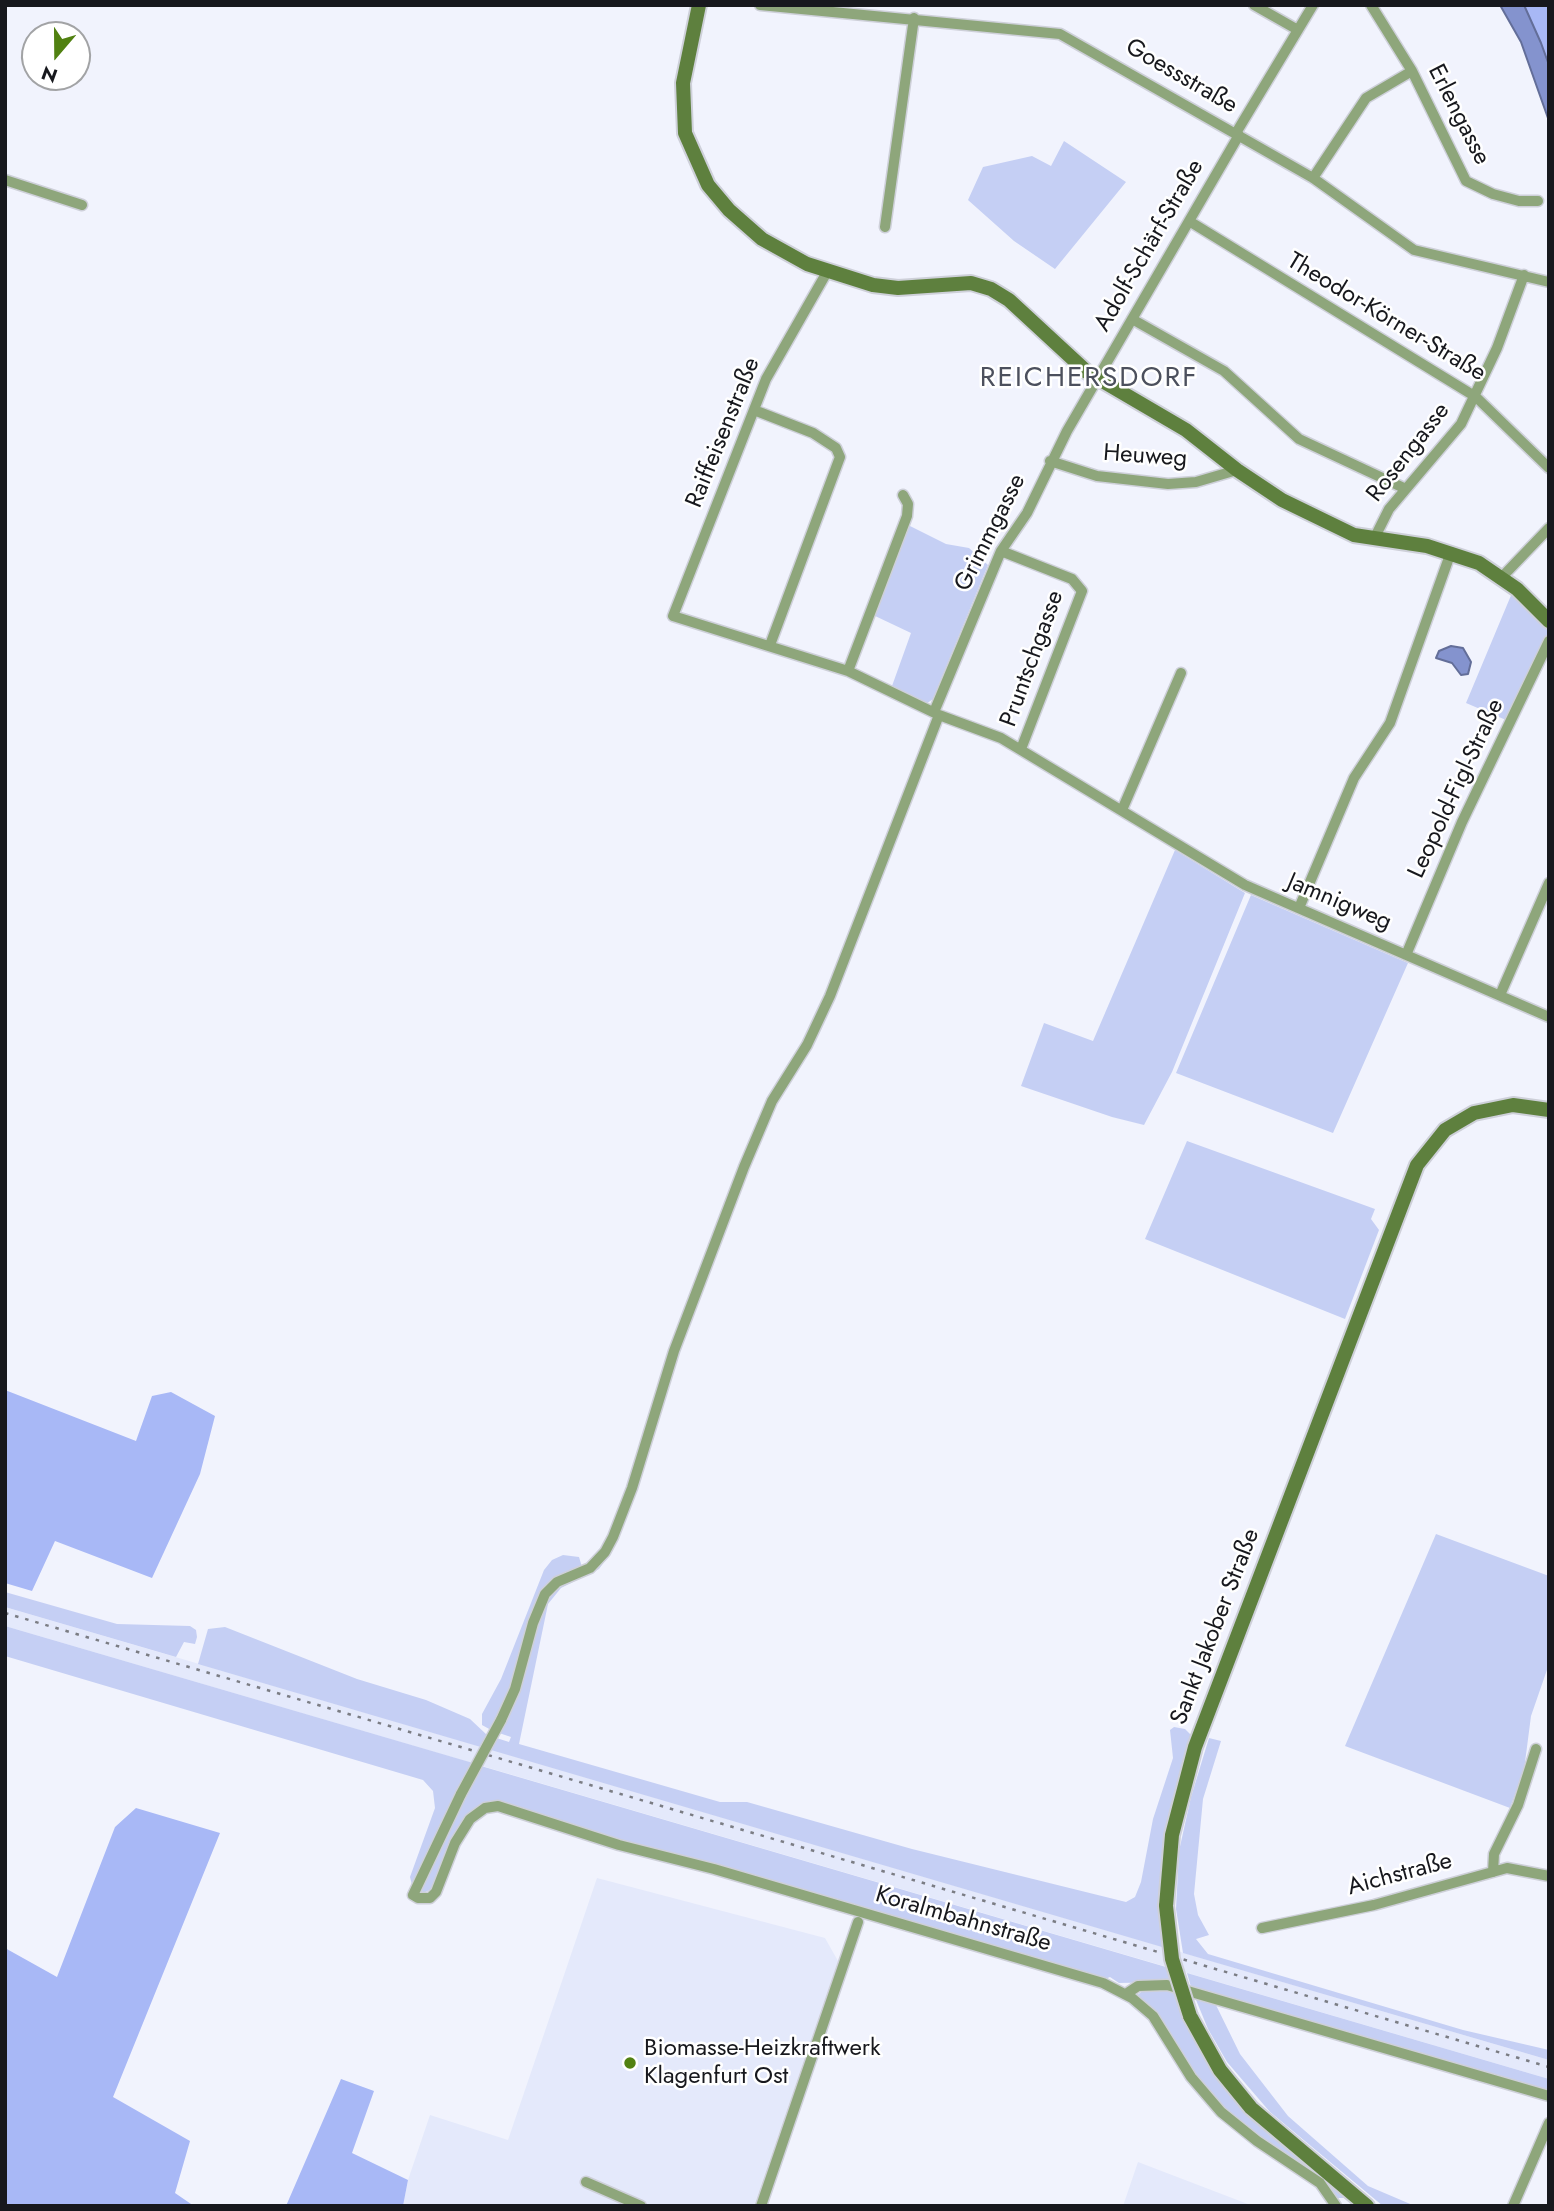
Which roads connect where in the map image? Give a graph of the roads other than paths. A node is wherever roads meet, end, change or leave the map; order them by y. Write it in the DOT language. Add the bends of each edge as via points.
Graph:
graph roads {
  1 [pos="699,5"];
  2 [pos="760,5"];
  3 [pos="1254,5"];
  4 [pos="1313,5"];
  5 [pos="1371,5"];
  6 [pos="914,18"];
  7 [pos="1298,30"];
  8 [pos="1412,71"];
  9 [pos="1238,134"];
  10 [pos="1313,178"];
  11 [pos="5,180"];
  12 [pos="1538,201"];
  13 [pos="82,205"];
  14 [pos="1189,220"];
  15 [pos="885,227"];
  16 [pos="827,272"];
  17 [pos="1524,275"];
  18 [pos="1549,282"];
  19 [pos="1132,319"];
  20 [pos="1098,379"];
  21 [pos="1476,397"];
  22 [pos="754,410"];
  23 [pos="1051,461"];
  24 [pos="1549,468"];
  25 [pos="1237,470"];
  26 [pos="1406,489"];
  27 [pos="903,495"];
  28 [pos="1549,528"];
  29 [pos="1374,540"];
  30 [pos="1001,551"];
  31 [pos="1451,552"];
  32 [pos="1502,577"];
  33 [pos="673,616"];
  34 [pos="1549,621"];
  35 [pos="1549,641"];
  36 [pos="769,645"];
  37 [pos="848,671"];
  38 [pos="1181,673"];
  39 [pos="936,713"];
  40 [pos="1021,749"];
  41 [pos="1122,810"];
  42 [pos="1549,883"];
  43 [pos="1299,908"];
  44 [pos="1406,955"];
  45 [pos="1500,995"];
  46 [pos="1549,1017"];
  47 [pos="1549,1110"];
  48 [pos="1536,1749"];
  49 [pos="1493,1872"];
  50 [pos="1549,1876"];
  51 [pos="413,1895"];
  52 [pos="858,1922"];
  53 [pos="1262,1928"];
  54 [pos="1126,1994"];
  55 [pos="1549,2096"];
  56 [pos="1549,2123"];
  57 [pos="586,2182"];
  58 [pos="1360,2204"];
  59 [pos="641,2206"];
  60 [pos="761,2206"];
  61 [pos="1336,2206"];
  62 [pos="1513,2206"];
  1 -- 16 [label="main road" via="681,101 685,133 700,172 723,204 762,239"];
  2 -- 6 [label="street, Goessstraße"];
  3 -- 7 [label="street"];
  4 -- 7 [label="street, Adolf-Schärf-Straße"];
  5 -- 8 [label="street, Erlengasse"];
  6 -- 9 [label="street, Goessstraße" via="1060,34"];
  6 -- 15 [label="street"];
  7 -- 9 [label="street, Adolf-Schärf-Straße"];
  8 -- 10 [label="street" via="1366,98"];
  8 -- 12 [label="street, Erlengasse" via="1466,181 1493,194"];
  9 -- 10 [label="street, Goessstraße"];
  9 -- 14 [label="street, Adolf-Schärf-Straße"];
  10 -- 17 [label="street, Goessstraße" via="1414,250"];
  11 -- 13 [label="street"];
  14 -- 19 [label="street, Adolf-Schärf-Straße"];
  14 -- 21 [label="street, Theodor-Körner-Straße"];
  16 -- 20 [label="main road" via="888,288 971,283 990,289 1009,300"];
  16 -- 22 [label="street, Raiffeisenstraße" via="772,368"];
  17 -- 18 [label="street, Goessstraße"];
  17 -- 21 [label="street, Rosengasse"];
  19 -- 20 [label="street, Adolf-Schärf-Straße"];
  19 -- 26 [label="street" via="1223,371 1299,439"];
  20 -- 23 [label="street, Grimmgasse"];
  20 -- 25 [label="main road" via="1186,430"];
  21 -- 24 [label="street, Theodor-Körner-Straße"];
  21 -- 26 [label="street, Rosengasse" via="1453,436"];
  22 -- 33 [label="street, Raiffeisenstraße"];
  22 -- 36 [label="street" via="813,433 840,457"];
  23 -- 25 [label="street, Heuweg" via="1097,476 1168,484 1196,482"];
  23 -- 30 [label="street, Grimmgasse" via="1027,513"];
  25 -- 29 [label="main road" via="1313,517"];
  26 -- 29 [label="street, Rosengasse" via="1383,518"];
  27 -- 37 [label="street" via="907,516"];
  28 -- 32 [label="street"];
  29 -- 31 [label="main road"];
  30 -- 39 [label="street, Grimmgasse"];
  30 -- 40 [label="street, Pruntschgasse" via="1072,579 1082,591"];
  31 -- 32 [label="main road"];
  31 -- 43 [label="street" via="1390,723 1354,778"];
  32 -- 34 [label="main road"];
  33 -- 36 [label="street, Jamnigweg"];
  35 -- 44 [label="street, Leopold-Figl-Straße" via="1462,822"];
  36 -- 37 [label="street, Jamnigweg"];
  37 -- 39 [label="street, Jamnigweg"];
  38 -- 41 [label="street"];
  39 -- 40 [label="street, Jamnigweg"];
  39 -- 51 [label="street, Grimmgasse, bridge" via="826,1005 772,1101 744,1167 674,1351 613,1537 590,1568 557,1582 545,1594 512,1698"];
  40 -- 41 [label="street, Jamnigweg"];
  41 -- 43 [label="street, Jamnigweg" via="1245,886"];
  42 -- 45 [label="street"];
  43 -- 44 [label="street, Jamnigweg"];
  44 -- 45 [label="street, Jamnigweg"];
  45 -- 46 [label="street, Jamnigweg"];
  47 -- 58 [label="main road, Sankt Jakober Straße, bridge" via="1513,1105 1474,1113 1445,1130 1417,1165 1201,1731 1174,1823 1166,1906 1172,1959 1190,2015 1212,2059 1241,2098"];
  48 -- 49 [label="street" via="1518,1805 1494,1854"];
  49 -- 50 [label="street, Aichstraße" via="1507,1868"];
  49 -- 53 [label="street, Aichstraße" via="1374,1905"];
  51 -- 54 [label="street, Koralmbahnstraße" via="425,1900 436,1892 470,1819 485,1808 505,1807 619,1845 1047,1966"];
  52 -- 60 [label="street"];
  54 -- 55 [label="street" via="1150,1984 1177,1988"];
  54 -- 61 [label="street" via="1158,2023 1212,2104 1249,2136 1320,2183"];
  56 -- 62 [label="street"];
  57 -- 59 [label="street"];
}
